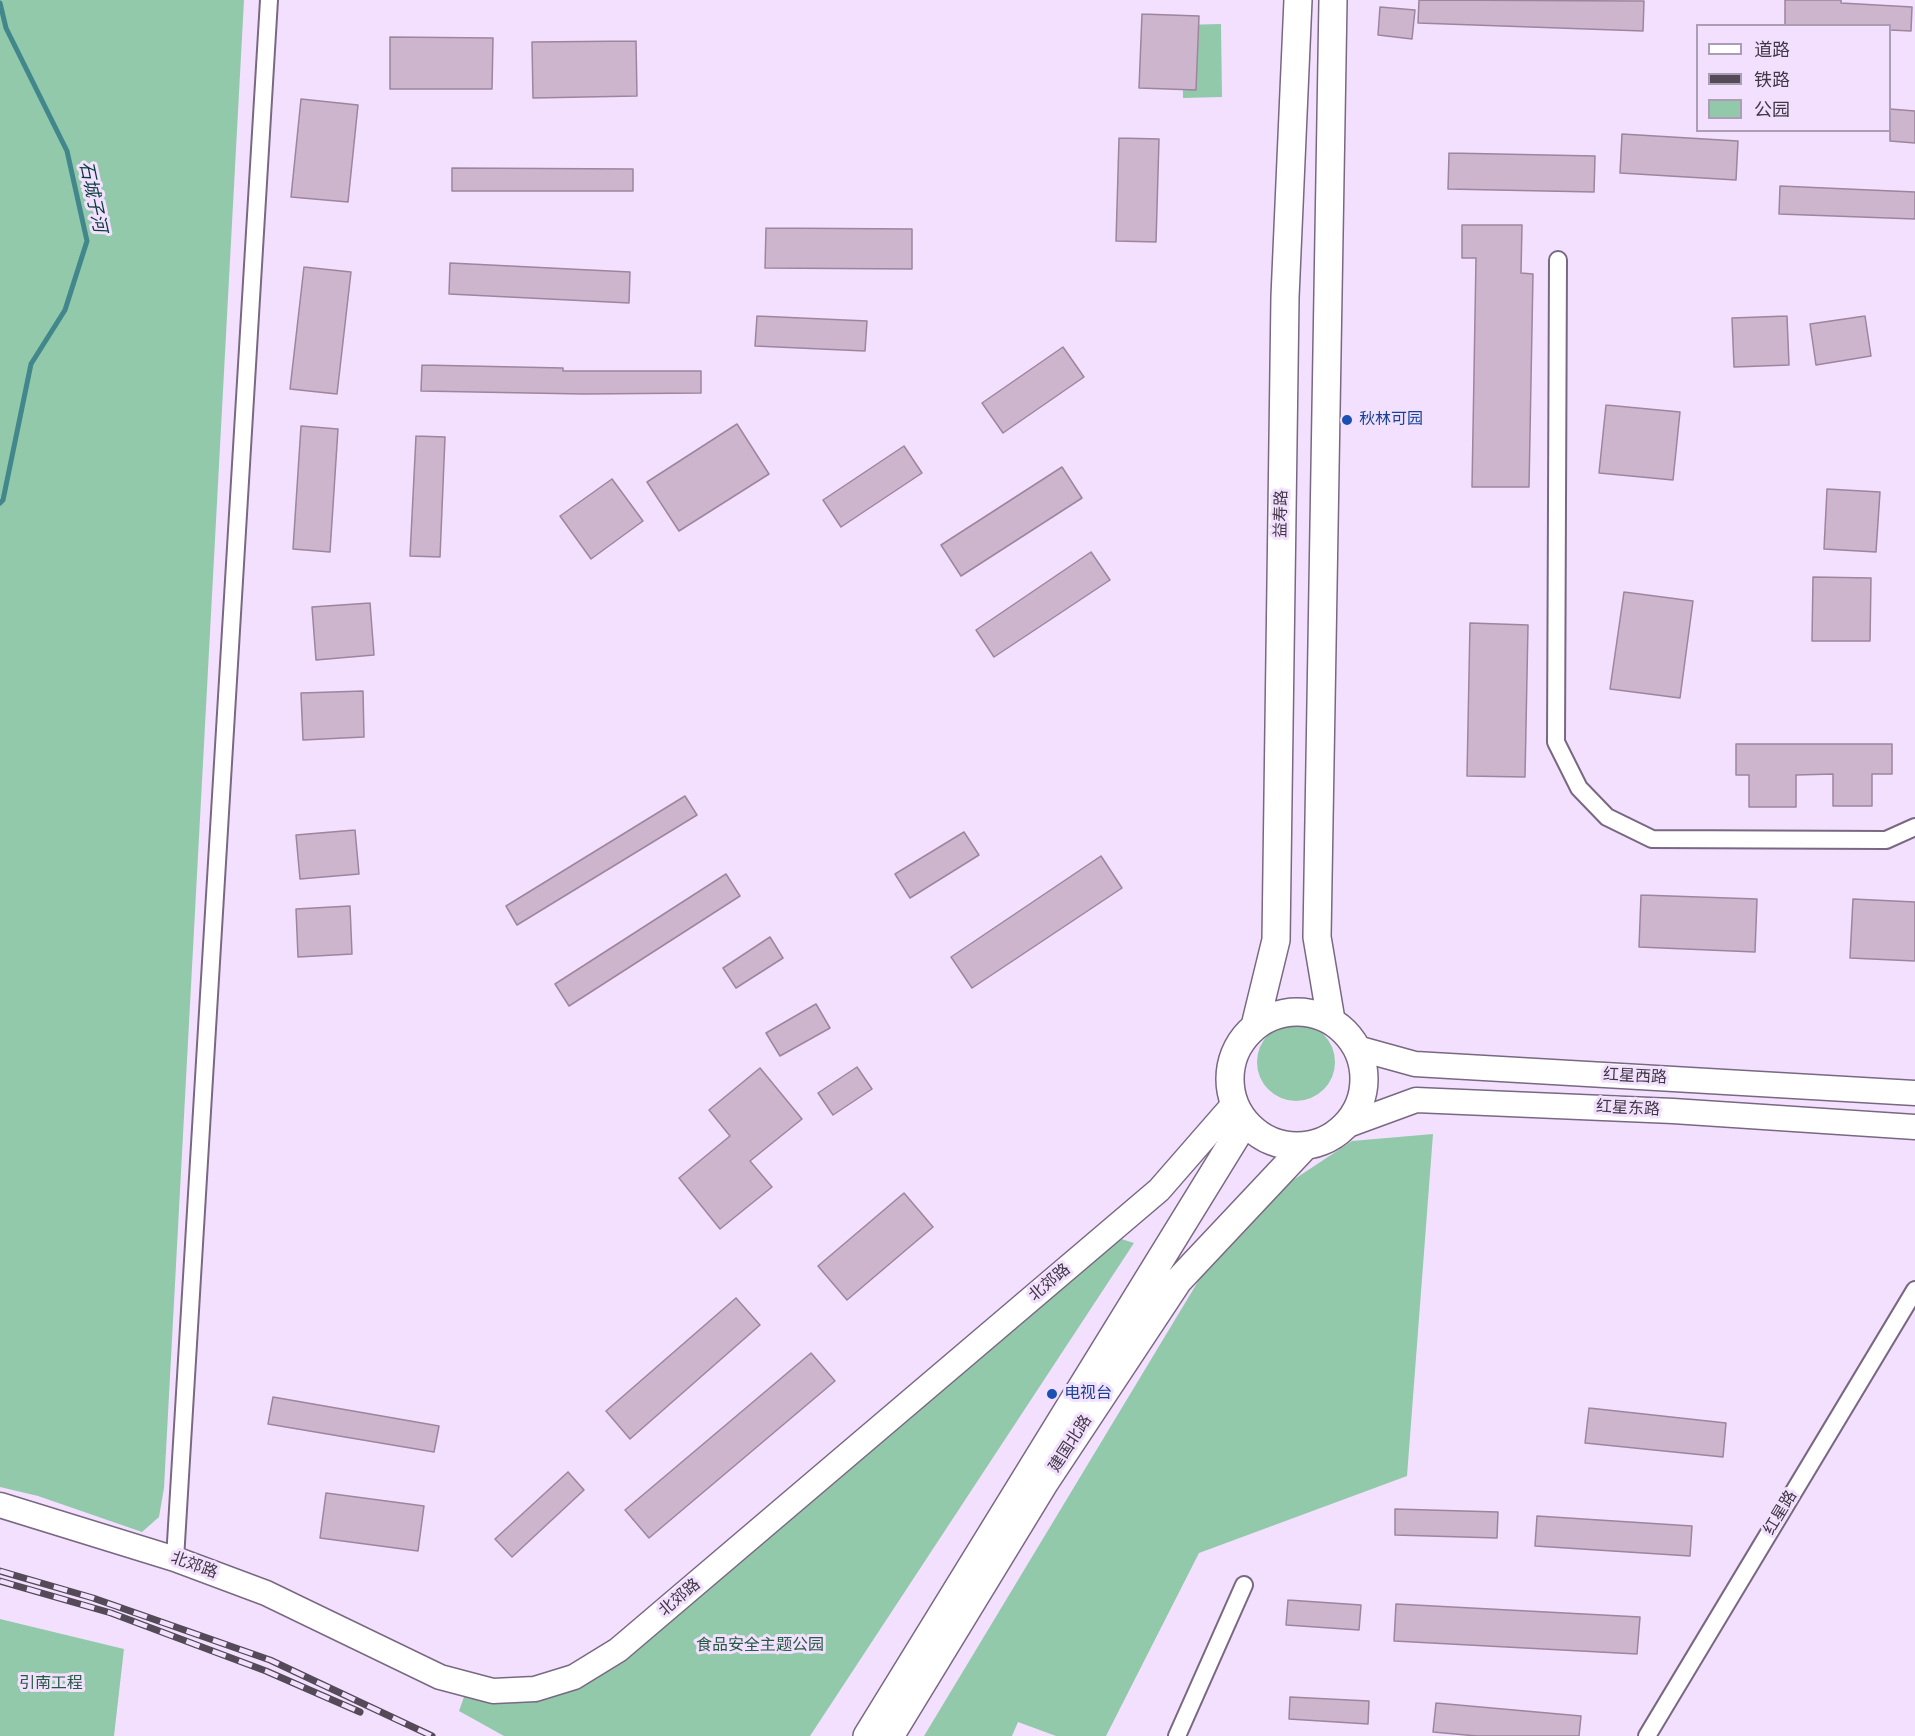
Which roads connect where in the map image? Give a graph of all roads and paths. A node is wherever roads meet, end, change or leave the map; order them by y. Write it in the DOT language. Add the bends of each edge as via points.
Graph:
graph roads {
  1 [pos="269,0"];
  2 [pos="1298,0"];
  3 [pos="1333,0"];
  4 [pos="1558,260"];
  5 [pos="1915,827"];
  6 [pos="1331,1020"];
  7 [pos="1255,1026"];
  8 [pos="1357,1048"];
  9 [pos="1915,1093"];
  10 [pos="1239,1113"];
  11 [pos="1345,1126"];
  12 [pos="1915,1127"];
  13 [pos="1305,1146"];
  14 [pos="1915,1290"];
  15 [pos="0,1504"];
  16 [pos="176,1559"];
  17 [pos="1244,1585"];
  18 [pos="867,1736"];
  19 [pos="890,1736"];
  20 [pos="1177,1736"];
  21 [pos="1647,1736"];
  1 -- 16 [label="street"];
  2 -- 7 [label="main road, 益寿路" via="1285,297 1276,940"];
  3 -- 6 [label="main road" via="1317,937"];
  4 -- 5 [label="street" via="1556,742 1579,788 1606,817 1652,839 1886,840"];
  6 -- 7 [label="main road" via="1293,1011"];
  6 -- 8 [label="main road"];
  7 -- 10 [label="main road" via="1241,1041 1232,1061 1229,1083"];
  8 -- 9 [label="street, 红星西路" via="1415,1064"];
  8 -- 11 [label="main road" via="1364,1066 1365,1086 1358,1107"];
  10 -- 13 [label="main road" via="1262,1137 1282,1145"];
  10 -- 16 [label="street, 北郊路" via="1159,1190 618,1650 574,1677 535,1689 493,1691 440,1677 266,1593"];
  10 -- 18 [label="main road, 建国北路"];
  11 -- 12 [label="street, 红星东路" via="1416,1100"];
  11 -- 13 [label="main road" via="1326,1140"];
  13 -- 19 [label="main road, 建国北路" via="1178,1281 1045,1482"];
  14 -- 21 [label="street, 红星路"];
  15 -- 16 [label="street, 北郊路"];
  17 -- 20 [label="street"];
}
